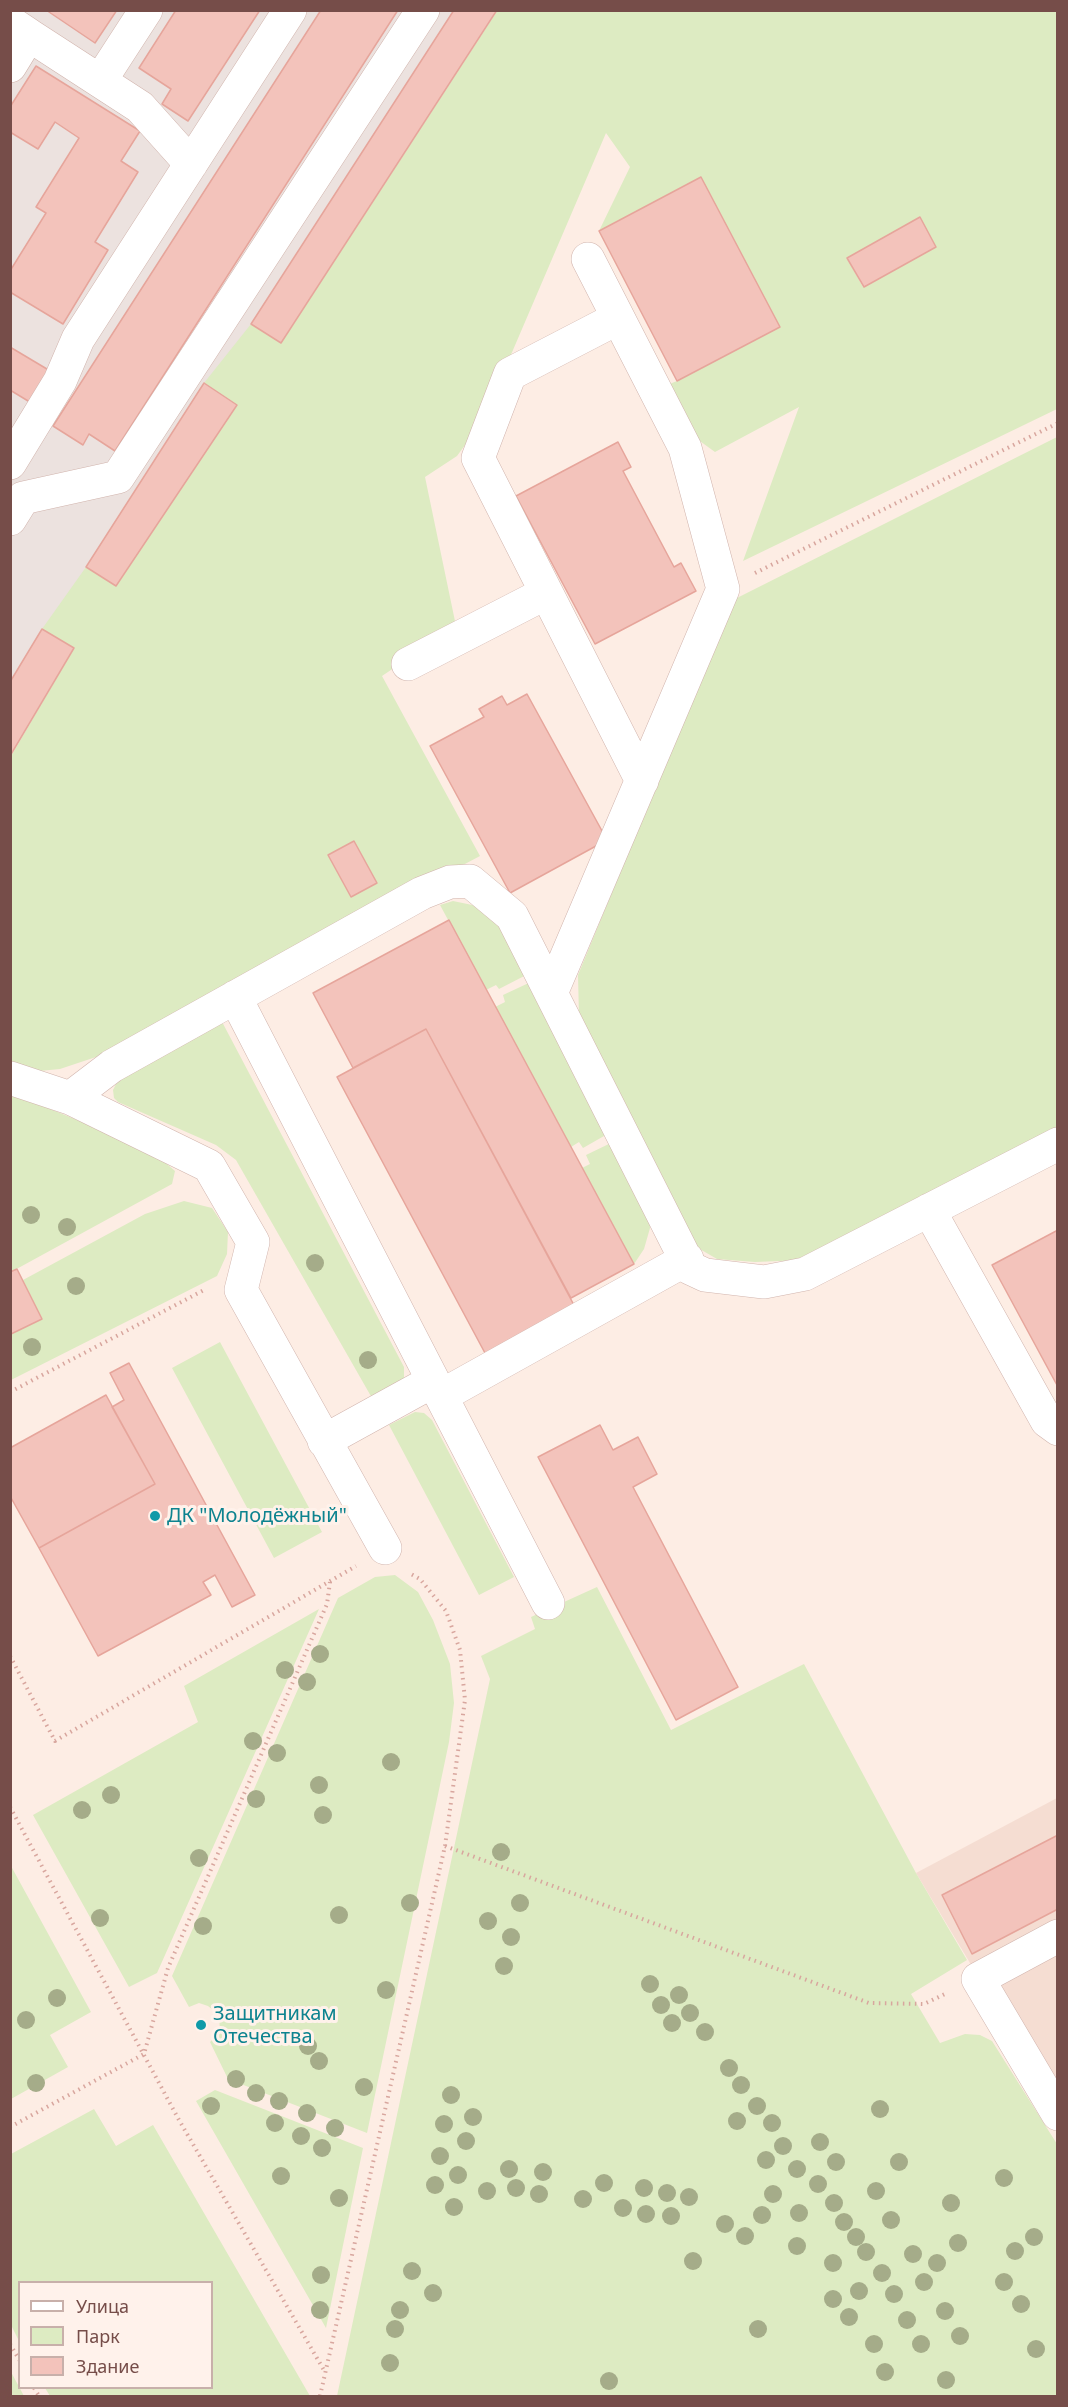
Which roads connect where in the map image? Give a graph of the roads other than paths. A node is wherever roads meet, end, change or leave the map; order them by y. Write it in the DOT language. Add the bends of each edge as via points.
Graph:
graph roads {
  1 [pos="146,10"];
  2 [pos="290,10"];
  3 [pos="423,10"];
  4 [pos="20,29"];
  5 [pos="10,66"];
  6 [pos="100,81"];
  7 [pos="191,164"];
  8 [pos="588,259"];
  9 [pos="618,318"];
  10 [pos="10,463"];
  11 [pos="13,504"];
  12 [pos="546,592"];
  13 [pos="408,664"];
  14 [pos="642,781"];
  15 [pos="552,991"];
  16 [pos="235,997"];
  17 [pos="10,1078"];
  18 [pos="70,1098"];
  19 [pos="1058,1144"];
  20 [pos="929,1210"];
  21 [pos="687,1259"];
  22 [pos="437,1388"];
  23 [pos="1058,1430"];
  24 [pos="324,1441"];
  25 [pos="385,1548"];
  26 [pos="548,1603"];
  27 [pos="1058,1936"];
  28 [pos="1058,2114"];
  1 -- 6 [label="street"];
  2 -- 7 [label="street"];
  3 -- 11 [label="street" via="118,477"];
  4 -- 5 [label="street"];
  4 -- 6 [label="street"];
  6 -- 7 [label="street" via="140,107"];
  7 -- 10 [label="street" via="78,339 60,381"];
  8 -- 9 [label="street"];
  9 -- 12 [label="street" via="510,374 478,458"];
  9 -- 14 [label="street" via="685,448 723,589"];
  12 -- 13 [label="street"];
  12 -- 14 [label="street"];
  14 -- 15 [label="street"];
  15 -- 16 [label="street" via="512,916 470,881 450,882 422,893"];
  15 -- 21 [label="street"];
  16 -- 18 [label="street" via="112,1066"];
  16 -- 22 [label="street"];
  17 -- 18 [label="street"];
  18 -- 24 [label="street" via="208,1166 253,1242 241,1290"];
  19 -- 20 [label="street"];
  20 -- 21 [label="street" via="805,1274 764,1282 705,1275 690,1268"];
  20 -- 23 [label="street" via="1047,1421"];
  21 -- 22 [label="street"];
  22 -- 24 [label="street"];
  22 -- 26 [label="street"];
  24 -- 25 [label="street"];
  27 -- 28 [label="street" via="978,1979"];
}
